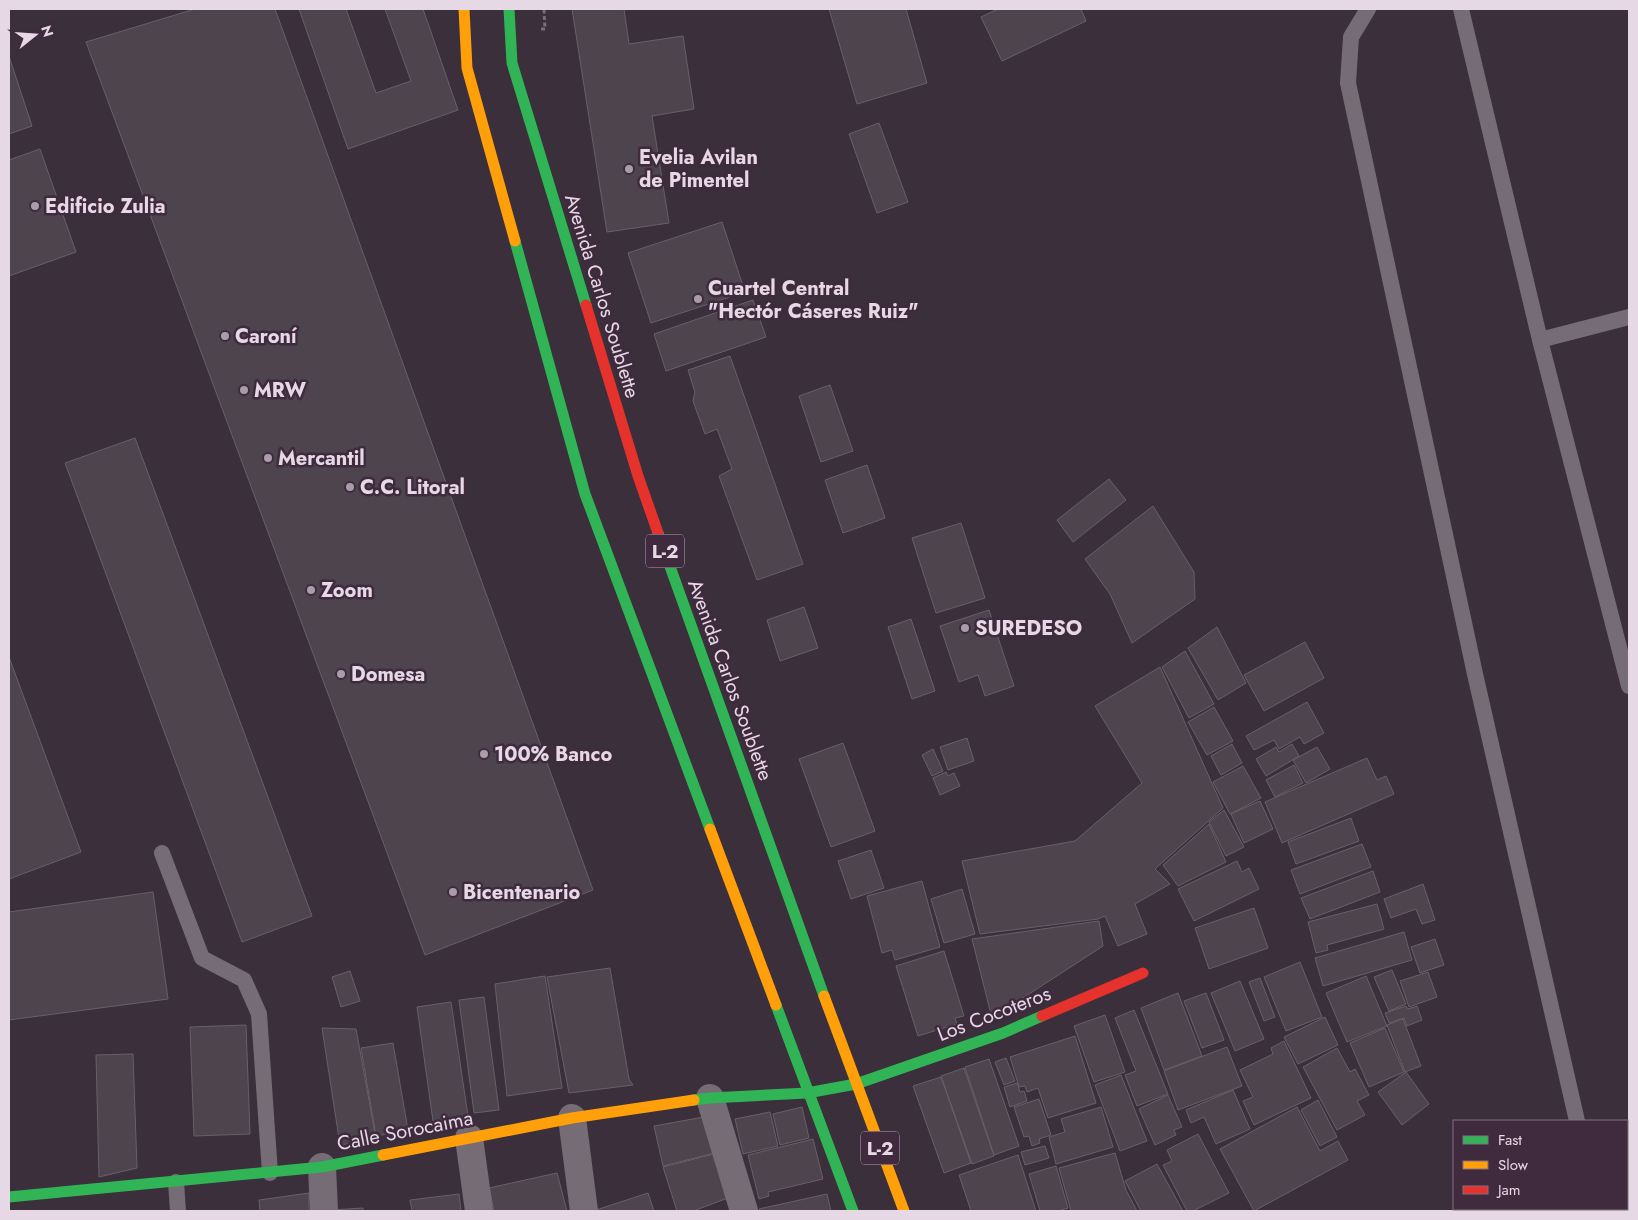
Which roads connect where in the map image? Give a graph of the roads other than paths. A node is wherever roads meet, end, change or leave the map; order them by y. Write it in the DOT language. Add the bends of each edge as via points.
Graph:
graph roads {
  1 [pos="464,9"];
  2 [pos="509,9"];
  3 [pos="1368,9"];
  4 [pos="1461,9"];
  5 [pos="1629,317"];
  6 [pos="1540,340"];
  7 [pos="1629,686"];
  8 [pos="162,853"];
  9 [pos="1143,973"];
  10 [pos="856,1084"];
  11 [pos="807,1092"];
  12 [pos="710,1098"];
  13 [pos="572,1118"];
  14 [pos="1577,1120"];
  15 [pos="469,1138"];
  16 [pos="322,1167"];
  17 [pos="270,1173"];
  18 [pos="176,1182"];
  19 [pos="25,1194"];
  20 [pos="9,1197"];
  21 [pos="27,1211"];
  22 [pos="178,1211"];
  23 [pos="324,1211"];
  24 [pos="479,1211"];
  25 [pos="584,1211"];
  26 [pos="744,1211"];
  27 [pos="853,1211"];
  28 [pos="904,1211"];
  1 -- 11 [label="main road, L-2" via="466,68 585,494"];
  2 -- 10 [label="main road, Avenida Carlos Soublette / L-2" via="512,64 638,476"];
  3 -- 14 [label="lane" via="1351,38 1348,83 1474,674"];
  4 -- 6 [label="lane"];
  5 -- 6 [label="lane"];
  6 -- 7 [label="lane"];
  8 -- 17 [label="lane" via="202,958 244,980 259,1014"];
  9 -- 10 [label="main road, Los Cocoteros" via="1003,1033"];
  10 -- 11 [label="main road, Los Cocoteros"];
  10 -- 28 [label="main road, Avenida Carlos Soublette / L-2"];
  11 -- 12 [label="main road, Calle Sorocaima"];
  11 -- 27 [label="main road, L-2"];
  12 -- 13 [label="main road, Calle Sorocaima"];
  12 -- 26 [label="street"];
  13 -- 15 [label="main road, Calle Sorocaima"];
  13 -- 25 [label="street"];
  15 -- 16 [label="main road, Calle Sorocaima"];
  15 -- 24 [label="street"];
  16 -- 17 [label="main road, Calle Sorocaima"];
  16 -- 23 [label="street"];
  17 -- 18 [label="main road, Calle Sorocaima"];
  18 -- 19 [label="main road, Calle Sorocaima"];
  18 -- 22 [label="lane"];
  19 -- 20 [label="main road, Calle Sorocaima"];
  19 -- 21 [label="lane"];
}
